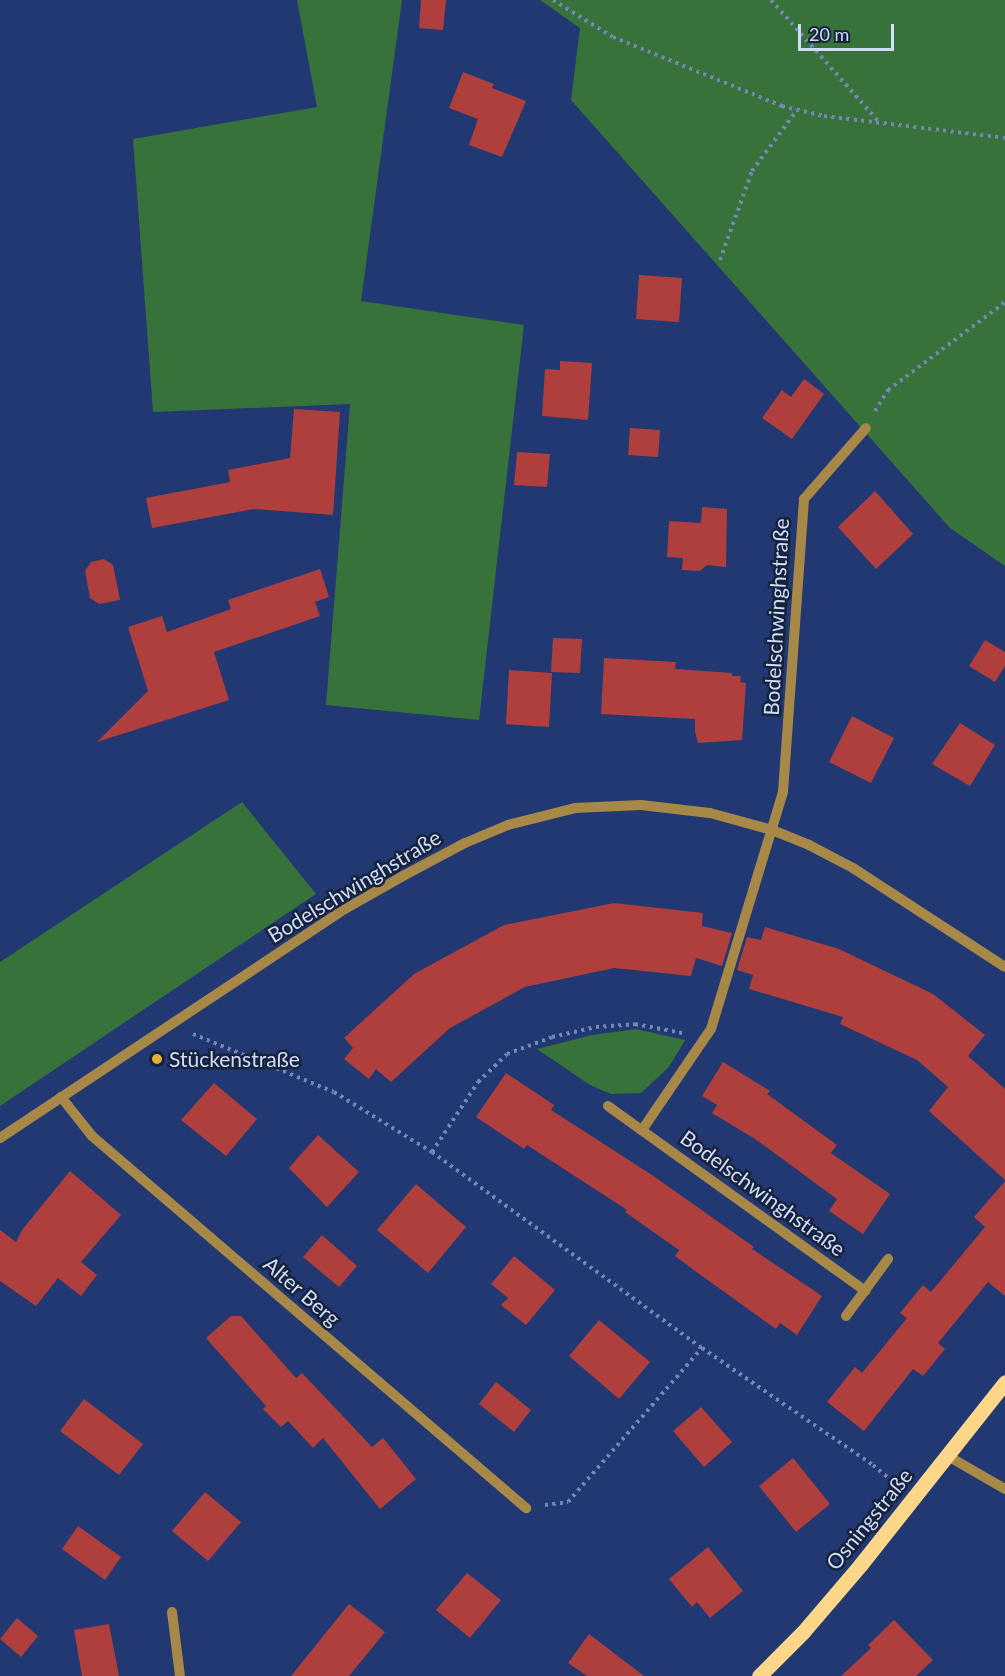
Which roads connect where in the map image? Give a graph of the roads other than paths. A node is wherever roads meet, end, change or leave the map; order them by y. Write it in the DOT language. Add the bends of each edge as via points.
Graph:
graph roads {
  1 [pos="866,428"];
  2 [pos="772,830"];
  3 [pos="1005,967"];
  4 [pos="61,1097"];
  5 [pos="608,1106"];
  6 [pos="642,1130"];
  7 [pos="0,1138"];
  8 [pos="888,1259"];
  9 [pos="865,1291"];
  10 [pos="846,1316"];
  11 [pos="1005,1382"];
  12 [pos="946,1455"];
  13 [pos="1005,1489"];
  14 [pos="526,1508"];
  15 [pos="172,1612"];
  16 [pos="180,1676"];
  17 [pos="759,1676"];
  1 -- 2 [label="street, Bodelschwinghstraße" via="804,499 786,769"];
  2 -- 3 [label="street, Bodelschwinghstraße" via="853,868"];
  2 -- 4 [label="street, Bodelschwinghstraße" via="710,813 641,805 575,808 508,825 465,843 345,909"];
  2 -- 6 [label="street, Bodelschwinghstraße" via="711,1029"];
  4 -- 7 [label="street, Bodelschwinghstraße"];
  4 -- 14 [label="street, Alter Berg" via="92,1136"];
  5 -- 6 [label="street, Bodelschwinghstraße"];
  6 -- 9 [label="street, Bodelschwinghstraße"];
  8 -- 9 [label="street"];
  9 -- 10 [label="street"];
  11 -- 12 [label="main road, Osningstraße"];
  12 -- 13 [label="street"];
  12 -- 17 [label="main road, Osningstraße" via="861,1564"];
  15 -- 16 [label="street"];
}
